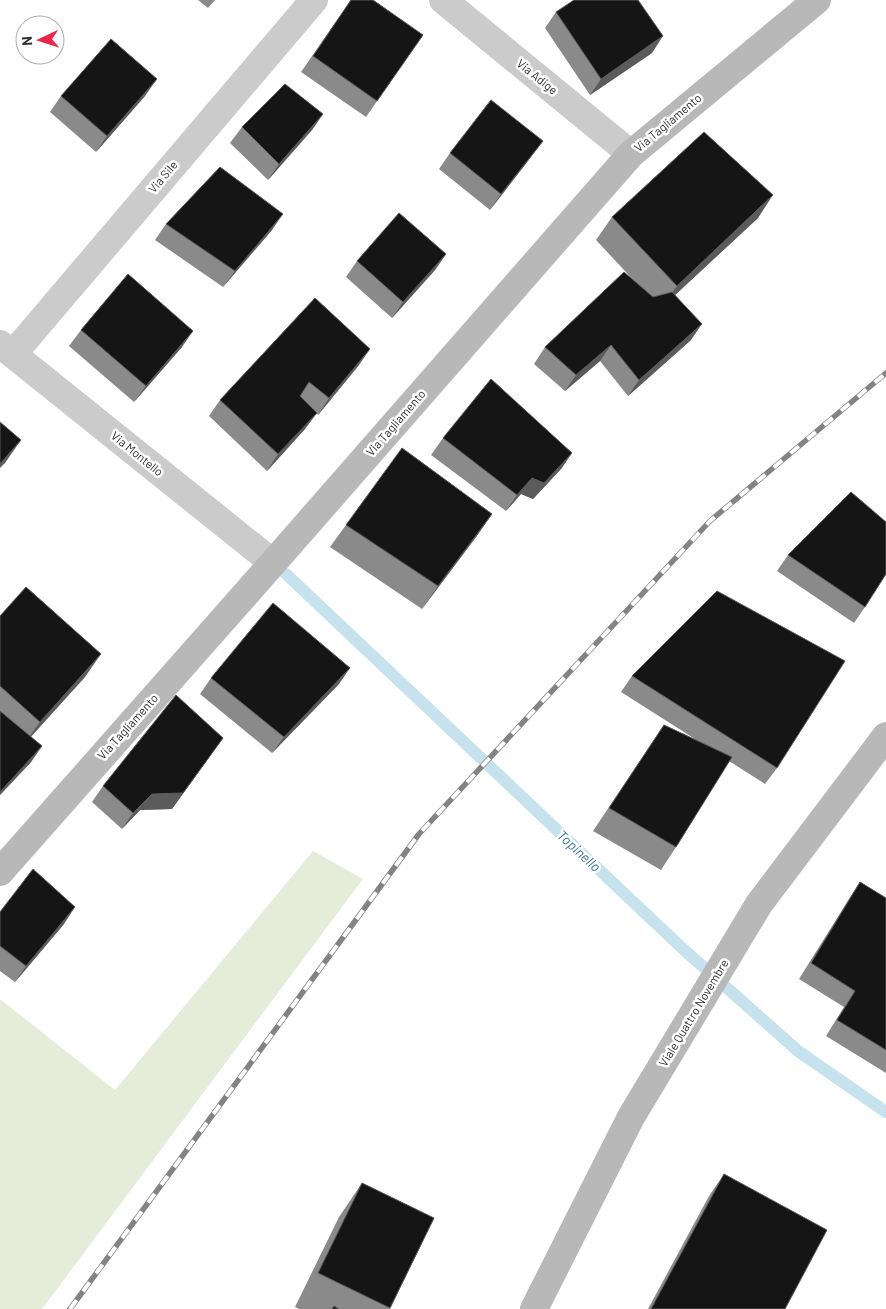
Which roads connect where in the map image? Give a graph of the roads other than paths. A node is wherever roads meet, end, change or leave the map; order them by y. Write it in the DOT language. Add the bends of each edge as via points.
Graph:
graph roads {
  1 [pos="314,0"];
  2 [pos="443,0"];
  3 [pos="817,0"];
  4 [pos="631,154"];
  5 [pos="6,349"];
  6 [pos="273,563"];
  7 [pos="886,736"];
  8 [pos="0,872"];
  9 [pos="534,1309"];
  1 -- 5 [label="street, Via Sile"];
  2 -- 4 [label="street, Via Adige"];
  3 -- 4 [label="main road, Via Tagliamento"];
  4 -- 6 [label="main road, Via Tagliamento"];
  5 -- 6 [label="street, Via Montello"];
  6 -- 8 [label="main road, Via Tagliamento"];
  7 -- 9 [label="main road, Viale Quattro Novembre" via="759,904 631,1117"];
}
